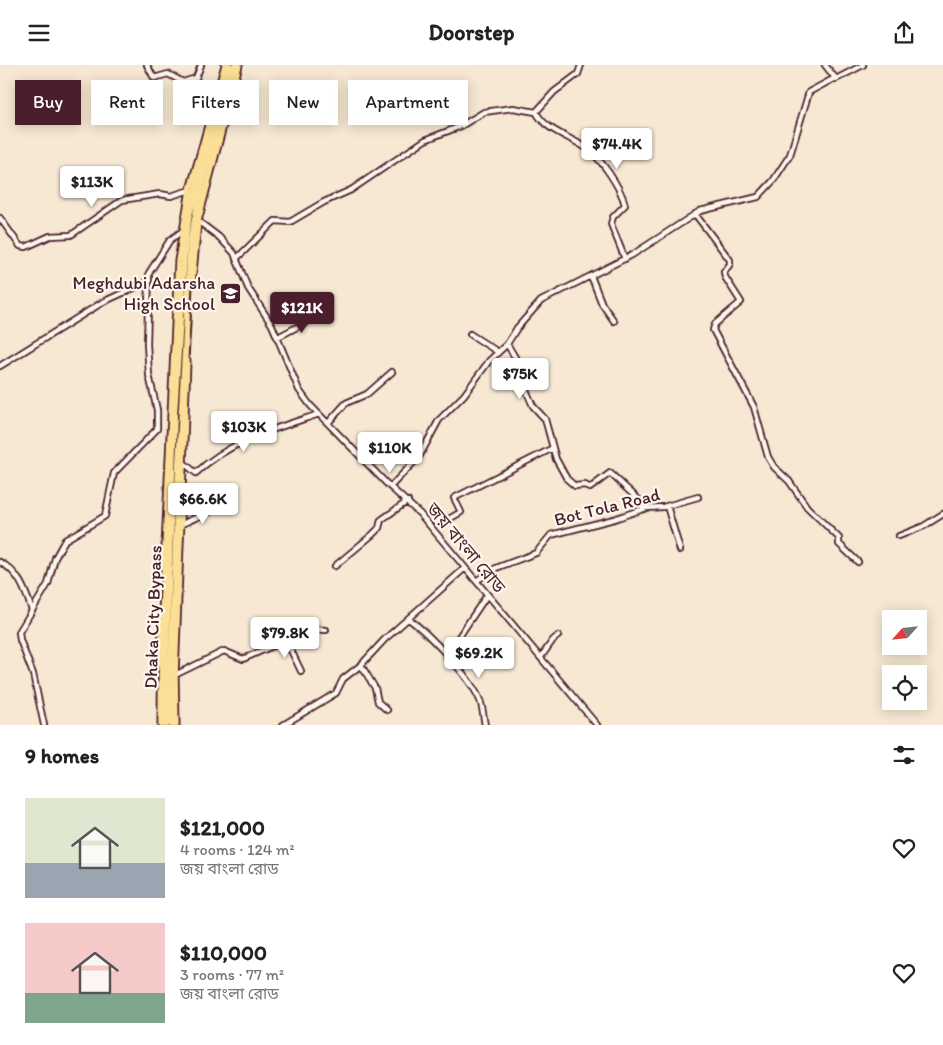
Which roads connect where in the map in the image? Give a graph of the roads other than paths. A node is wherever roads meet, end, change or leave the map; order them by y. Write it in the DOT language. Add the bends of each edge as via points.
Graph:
graph roads {
  1 [pos="147,65"];
  2 [pos="201,65"];
  3 [pos="225,65"];
  4 [pos="229,65"];
  5 [pos="235,65"];
  6 [pos="239,65"];
  7 [pos="581,65"];
  8 [pos="825,65"];
  9 [pos="863,65"];
  10 [pos="835,78"];
  11 [pos="536,112"];
  12 [pos="190,190"];
  13 [pos="695,214"];
  14 [pos="0,218"];
  15 [pos="198,221"];
  16 [pos="181,232"];
  17 [pos="236,259"];
  18 [pos="625,259"];
  19 [pos="591,276"];
  20 [pos="149,281"];
  21 [pos="318,316"];
  22 [pos="614,321"];
  23 [pos="470,333"];
  24 [pos="278,337"];
  25 [pos="507,344"];
  26 [pos="498,352"];
  27 [pos="0,366"];
  28 [pos="392,371"];
  29 [pos="319,414"];
  30 [pos="328,423"];
  31 [pos="553,448"];
  32 [pos="184,463"];
  33 [pos="390,487"];
  34 [pos="698,497"];
  35 [pos="408,501"];
  36 [pos="666,506"];
  37 [pos="217,508"];
  38 [pos="644,509"];
  39 [pos="943,514"];
  40 [pos="449,519"];
  41 [pos="182,524"];
  42 [pos="899,535"];
  43 [pos="680,550"];
  44 [pos="0,562"];
  45 [pos="858,562"];
  46 [pos="334,567"];
  47 [pos="465,568"];
  48 [pos="476,581"];
  49 [pos="487,595"];
  50 [pos="32,609"];
  51 [pos="409,619"];
  52 [pos="326,630"];
  53 [pos="558,636"];
  54 [pos="286,640"];
  55 [pos="446,655"];
  56 [pos="541,657"];
  57 [pos="361,665"];
  58 [pos="301,671"];
  59 [pos="175,675"];
  60 [pos="386,710"];
  61 [pos="44,725"];
  62 [pos="161,725"];
  63 [pos="166,725"];
  64 [pos="172,725"];
  65 [pos="176,725"];
  66 [pos="283,725"];
  67 [pos="486,725"];
  68 [pos="597,725"];
  1 -- 2 [label="street" via="154,78 168,74 183,83 199,75"];
  3 -- 12 [label="main road"];
  4 -- 63 [label="highway, Dhaka City Bypass" via="184,245 174,416 165,666"];
  5 -- 64 [label="highway" via="202,184 191,239 178,472"];
  6 -- 15 [label="main road"];
  7 -- 11 [label="street" via="578,74 554,92"];
  8 -- 10 [label="street"];
  9 -- 10 [label="street"];
  10 -- 13 [label="street" via="809,92 790,155 758,197"];
  11 -- 17 [label="street" via="513,108 484,112 461,126 431,137 351,190 290,222 275,221"];
  11 -- 18 [label="street" via="546,125 596,155 622,196 625,205 610,224"];
  12 -- 14 [label="street" via="171,196 160,194 122,200 76,232 50,236 26,247 20,247"];
  12 -- 16 [label="main road"];
  13 -- 18 [label="street"];
  13 -- 45 [label="street" via="730,260 725,277 741,302 715,324 713,330 754,407 768,457 807,507"];
  15 -- 17 [label="street, জয় বাংলা রোড" via="228,246"];
  15 -- 32 [label="main road" via="190,299"];
  16 -- 20 [label="street" via="172,237 153,265"];
  16 -- 62 [label="main road" via="170,414"];
  17 -- 24 [label="street, জয় বাংলা রোড" via="248,288"];
  18 -- 19 [label="street"];
  19 -- 22 [label="street" via="601,302"];
  19 -- 25 [label="street" via="541,301"];
  20 -- 27 [label="street" via="103,302"];
  20 -- 50 [label="street" via="147,345 149,375 157,406 157,429 114,473 105,516 65,540 55,558 48,584"];
  21 -- 24 [label="street"];
  23 -- 26 [label="street"];
  24 -- 29 [label="street, জয় বাংলা রোড" via="299,390"];
  25 -- 26 [label="street"];
  25 -- 31 [label="street" via="525,374 526,390 533,406 545,419"];
  26 -- 33 [label="street" via="439,420 418,457"];
  28 -- 30 [label="street" via="367,394 346,403"];
  29 -- 30 [label="street, জয় বাংলা রোড"];
  29 -- 32 [label="street" via="227,449 196,473"];
  30 -- 33 [label="street, জয় বাংলা রোড"];
  31 -- 38 [label="street" via="562,470 573,485 591,488 610,473"];
  31 -- 40 [label="street" via="454,498 461,512"];
  32 -- 41 [label="main road"];
  33 -- 35 [label="street, জয় বাংলা রোড"];
  34 -- 36 [label="street, Bot Tola Road"];
  35 -- 46 [label="street" via="381,520 379,528"];
  35 -- 47 [label="street, জয় বাংলা রোড"];
  36 -- 38 [label="street, Bot Tola Road"];
  36 -- 43 [label="street"];
  37 -- 41 [label="street"];
  38 -- 48 [label="street, Bot Tola Road" via="551,535 536,553 496,567"];
  39 -- 42 [label="street" via="924,526"];
  41 -- 59 [label="main road"];
  44 -- 50 [label="street" via="11,568"];
  47 -- 48 [label="street, জয় বাংলা রোড"];
  47 -- 51 [label="street"];
  48 -- 49 [label="street, জয় বাংলা রোড"];
  49 -- 55 [label="street"];
  49 -- 56 [label="street, জয় বাংলা রোড"];
  50 -- 61 [label="street" via="19,635 33,674"];
  51 -- 55 [label="street" via="425,631"];
  51 -- 57 [label="street"];
  52 -- 54 [label="street" via="311,629"];
  53 -- 56 [label="street"];
  54 -- 58 [label="street"];
  54 -- 59 [label="street" via="243,659 224,651"];
  55 -- 67 [label="street" via="480,699"];
  56 -- 68 [label="street, জয় বাংলা রোড"];
  57 -- 60 [label="street" via="375,689 378,702"];
  57 -- 66 [label="street" via="342,680 336,693"];
  59 -- 65 [label="main road"];
}
